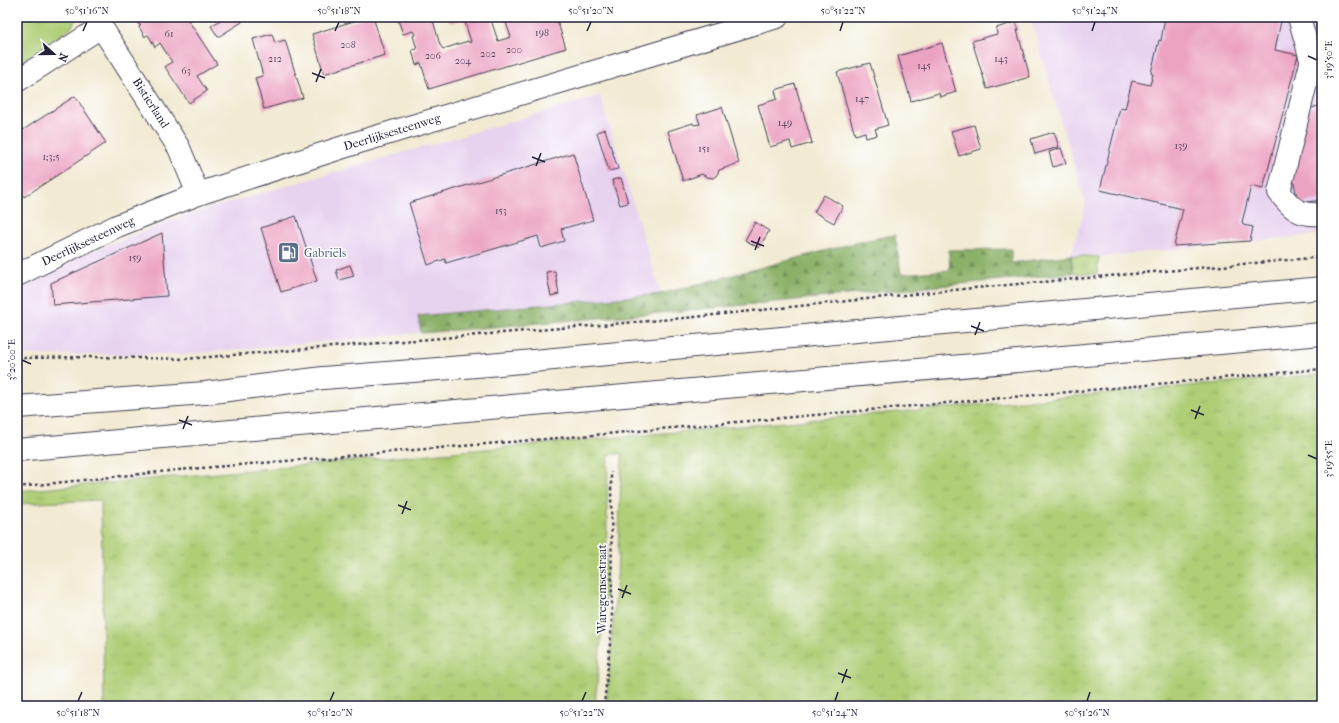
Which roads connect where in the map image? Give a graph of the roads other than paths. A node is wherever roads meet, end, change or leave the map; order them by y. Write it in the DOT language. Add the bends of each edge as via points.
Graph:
graph roads {
  1 [pos="778,17"];
  2 [pos="1300,17"];
  3 [pos="98,22"];
  4 [pos="1317,67"];
  5 [pos="17,81"];
  6 [pos="198,194"];
  7 [pos="1322,214"];
  8 [pos="17,275"];
  9 [pos="1322,288"];
  10 [pos="1322,334"];
  11 [pos="17,407"];
  12 [pos="17,450"];
  1 -- 6 [label="main road, Deerlijksesteenweg" via="359,142"];
  2 -- 4 [label="main road"];
  3 -- 5 [label="main road"];
  3 -- 6 [label="main road, Bistierland" via="180,148"];
  4 -- 7 [label="main road" via="1279,192 1290,207 1309,215"];
  6 -- 8 [label="main road, Deerlijksesteenweg" via="117,226"];
  9 -- 11 [label="main road" via="505,364 323,378 205,393"];
  10 -- 12 [label="main road"];
}
